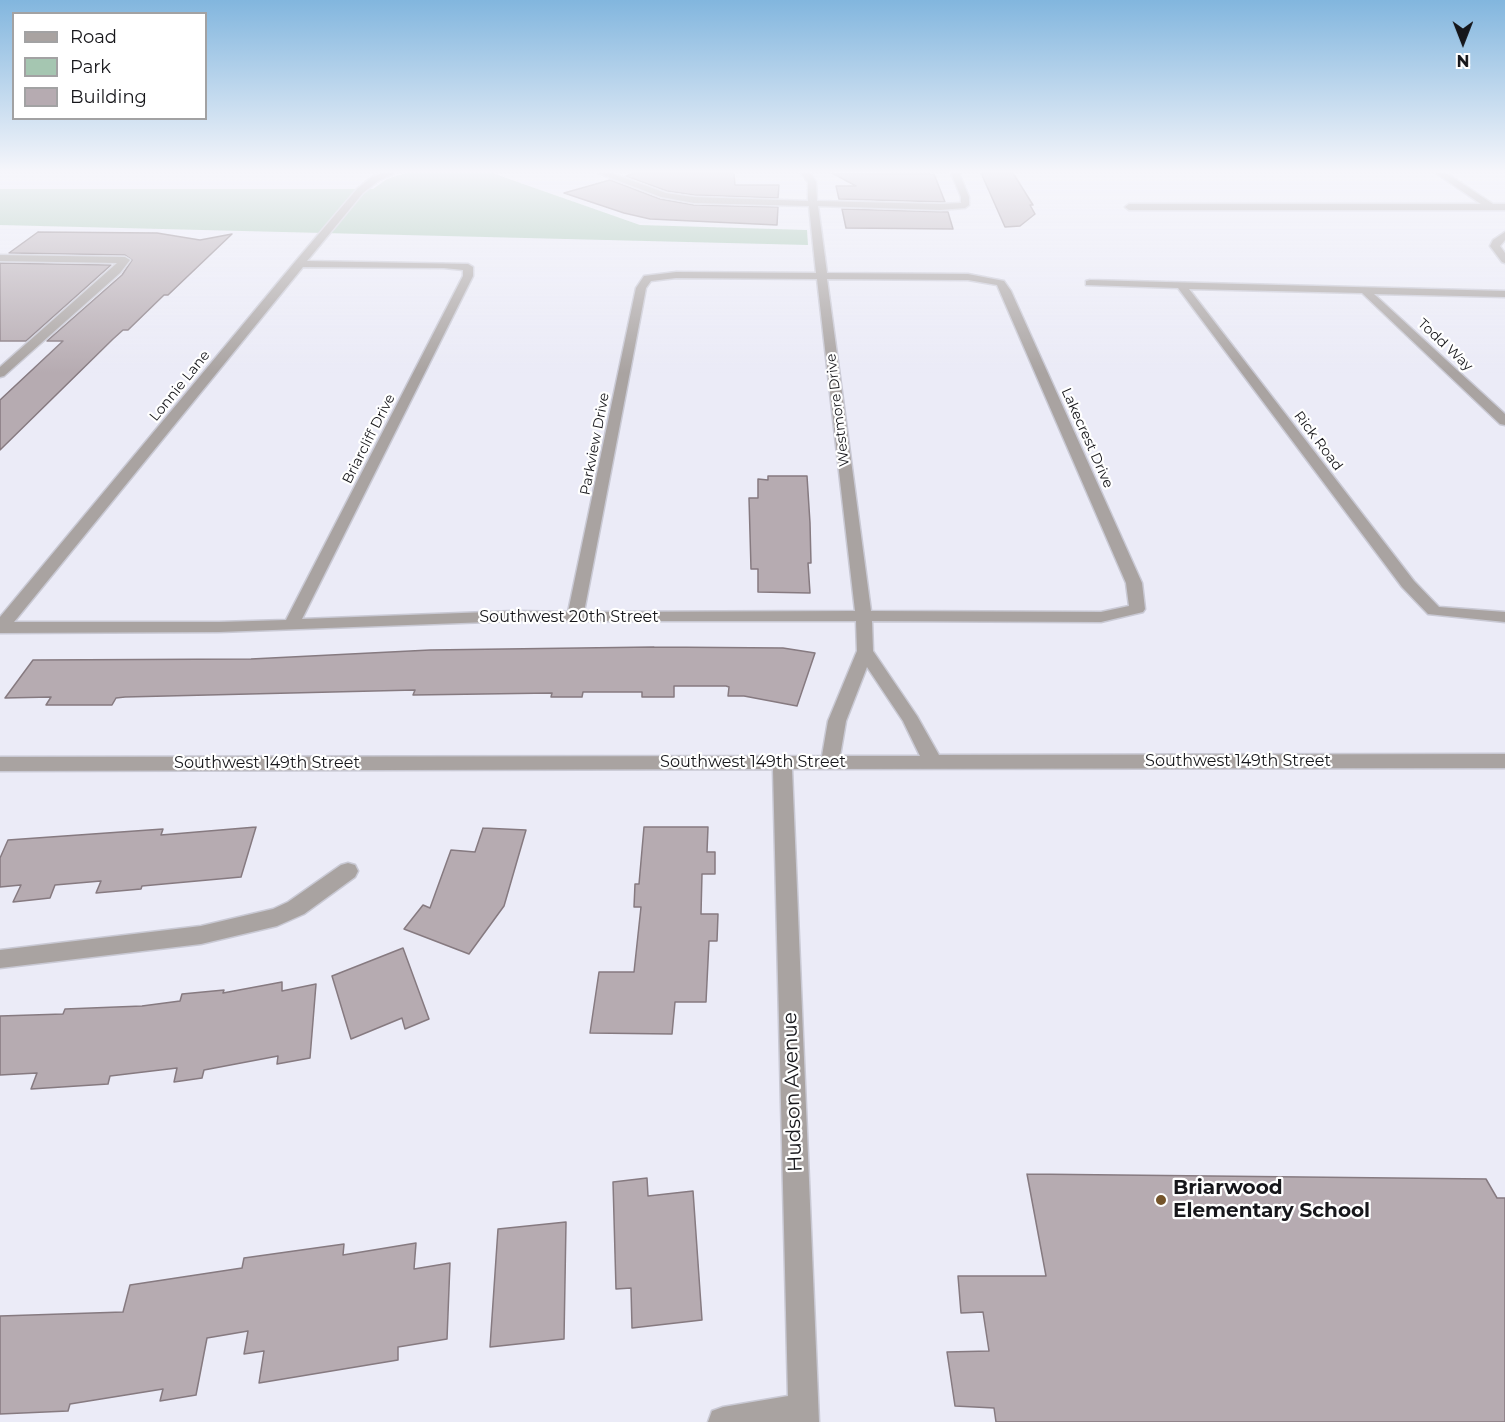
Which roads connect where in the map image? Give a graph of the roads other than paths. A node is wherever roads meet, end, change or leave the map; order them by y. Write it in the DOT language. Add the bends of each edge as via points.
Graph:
graph roads {
  1 [pos="319,239"];
  2 [pos="817,239"];
  3 [pos="1499,239"];
  4 [pos="0,258"];
  5 [pos="1505,260"];
  6 [pos="299,264"];
  7 [pos="822,275"];
  8 [pos="1090,283"];
  9 [pos="1181,285"];
  10 [pos="1364,290"];
  11 [pos="1505,294"];
  12 [pos="0,373"];
  13 [pos="1505,421"];
  14 [pos="1137,609"];
  15 [pos="864,616"];
  16 [pos="575,617"];
  17 [pos="1505,617"];
  18 [pos="292,623"];
  19 [pos="0,627"];
  20 [pos="865,651"];
  21 [pos="1505,761"];
  22 [pos="831,762"];
  23 [pos="933,762"];
  24 [pos="782,763"];
  25 [pos="0,764"];
  26 [pos="348,871"];
  27 [pos="0,959"];
  28 [pos="803,1416"];
  29 [pos="723,1422"];
  1 -- 6 [label="street, Lonnie Lane"];
  2 -- 7 [label="street, Westmore Drive"];
  3 -- 5 [label="street" via="1496,251"];
  4 -- 12 [label="street" via="125,260"];
  6 -- 18 [label="street, Briarcliff Drive" via="444,265 468,267 468,276"];
  6 -- 19 [label="street, Lonnie Lane"];
  7 -- 14 [label="street, Lakecrest Drive" via="968,277 1000,283 1134,584"];
  7 -- 15 [label="street, Westmore Drive"];
  7 -- 16 [label="street, Parkview Drive" via="648,278 641,288"];
  8 -- 9 [label="street"];
  9 -- 10 [label="street"];
  9 -- 17 [label="street, Rick Road" via="1408,584 1434,611"];
  10 -- 11 [label="street"];
  10 -- 13 [label="street, Todd Way"];
  14 -- 15 [label="street, Southwest 20th Street" via="1101,617"];
  15 -- 16 [label="street, Southwest 20th Street"];
  15 -- 20 [label="street, Westmore Drive"];
  16 -- 18 [label="street, Southwest 20th Street"];
  18 -- 19 [label="street, Southwest 20th Street"];
  20 -- 22 [label="street, Westmore Drive" via="837,721"];
  20 -- 23 [label="street" via="911,720"];
  21 -- 23 [label="street, Southwest 149th Street"];
  22 -- 23 [label="street, Southwest 149th Street"];
  22 -- 24 [label="street, Southwest 149th Street"];
  24 -- 25 [label="street, Southwest 149th Street"];
  24 -- 28 [label="street, Hudson Avenue"];
  26 -- 27 [label="street" via="277,917 201,935"];
  28 -- 29 [label="street"];
}
